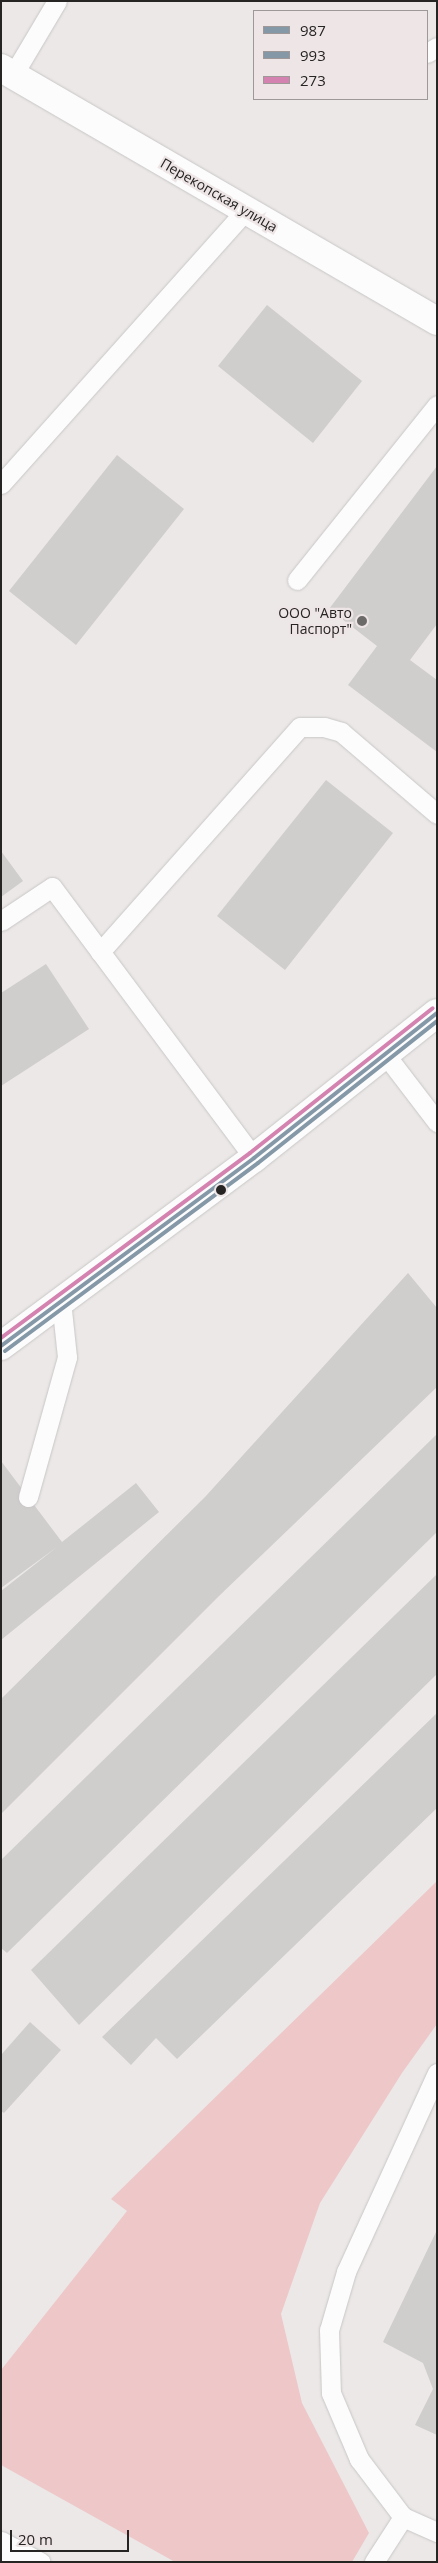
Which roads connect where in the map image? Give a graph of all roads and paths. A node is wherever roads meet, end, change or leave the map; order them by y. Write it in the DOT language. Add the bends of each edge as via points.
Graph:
graph roads {
  1 [pos="57,1"];
  2 [pos="7,72"];
  3 [pos="245,211"];
  4 [pos="437,321"];
  5 [pos="437,406"];
  6 [pos="1,484"];
  7 [pos="297,580"];
  8 [pos="437,814"];
  9 [pos="1,921"];
  10 [pos="100,952"];
  11 [pos="437,1013"];
  12 [pos="385,1054"];
  13 [pos="437,1122"];
  14 [pos="254,1158"];
  15 [pos="61,1302"];
  16 [pos="1,1346"];
  17 [pos="28,1498"];
  18 [pos="437,2073"];
  19 [pos="403,2517"];
  20 [pos="437,2532"];
  21 [pos="8,2550"];
  22 [pos="40,2562"];
  23 [pos="374,2562"];
  1 -- 2 [label="lane"];
  2 -- 3 [label="street, Перекопская улица"];
  3 -- 4 [label="street, Перекопская улица"];
  3 -- 6 [label="lane"];
  5 -- 7 [label="lane"];
  8 -- 10 [label="lane" via="341,732 300,726"];
  9 -- 10 [label="lane" via="52,887"];
  10 -- 14 [label="lane"];
  11 -- 12 [label="street"];
  12 -- 13 [label="lane"];
  12 -- 14 [label="street"];
  14 -- 15 [label="street"];
  15 -- 16 [label="street"];
  15 -- 17 [label="lane" via="67,1357"];
  18 -- 19 [label="lane" via="346,2272 329,2330 331,2394 359,2459"];
  19 -- 20 [label="lane"];
  19 -- 23 [label="lane"];
  21 -- 22 [label="lane"];
}
